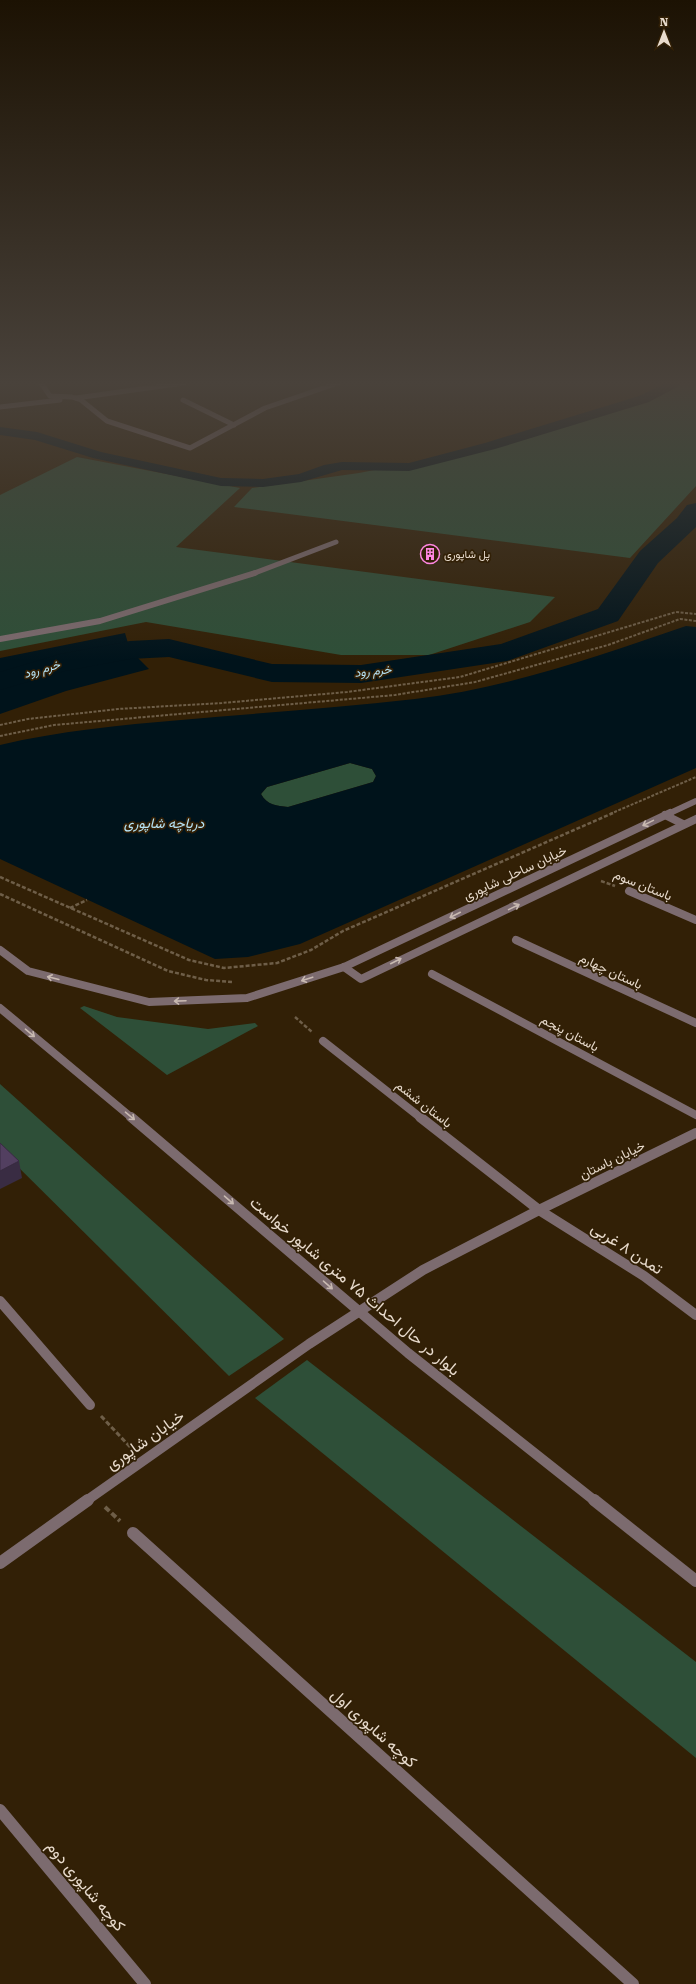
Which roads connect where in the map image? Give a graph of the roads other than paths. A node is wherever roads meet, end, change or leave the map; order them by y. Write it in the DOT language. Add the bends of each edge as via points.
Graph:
graph roads {
  1 [pos="336,542"];
  2 [pos="0,639"];
  3 [pos="696,801"];
  4 [pos="665,815"];
  5 [pos="696,819"];
  6 [pos="683,824"];
  7 [pos="629,891"];
  8 [pos="696,920"];
  9 [pos="516,940"];
  10 [pos="0,950"];
  11 [pos="344,967"];
  12 [pos="432,974"];
  13 [pos="0,1008"];
  14 [pos="696,1023"];
  15 [pos="323,1041"];
  16 [pos="696,1115"];
  17 [pos="696,1133"];
  18 [pos="539,1210"];
  19 [pos="0,1301"];
  20 [pos="358,1311"];
  21 [pos="696,1315"];
  22 [pos="90,1404"];
  23 [pos="133,1533"];
  24 [pos="0,1563"];
  25 [pos="696,1581"];
  26 [pos="0,1810"];
  27 [pos="145,1984"];
  28 [pos="632,1984"];
  1 -- 2 [label="street" via="240,578 100,621"];
  3 -- 4 [label="street, خیابان ساحلی شاپوری"];
  4 -- 6 [label="street"];
  4 -- 11 [label="street, خیابان ساحلی شاپوری, one-way"];
  5 -- 6 [label="street"];
  11 -- 6 [label="street, one-way" via="361,979"];
  7 -- 8 [label="street, باستان سوم"];
  9 -- 14 [label="street, باستان چهارم"];
  11 -- 10 [label="street, one-way" via="247,998 149,1002 28,971"];
  12 -- 16 [label="street, باستان پنجم"];
  13 -- 20 [label="street, بلوار در حال احداث ۷۵ متری شاپور خواست, one-way" via="203,1177"];
  15 -- 18 [label="street, باستان ششم"];
  17 -- 18 [label="street, خیابان باستان"];
  18 -- 20 [label="street, خیابان باستان" via="422,1270"];
  18 -- 21 [label="street, تمدن ۸ غربی" via="644,1276"];
  19 -- 22 [label="street"];
  20 -- 24 [label="street, خیابان شاپوری"];
  20 -- 25 [label="street, بلوار در حال احداث ۷۵ متری شاپور خواست"];
  23 -- 28 [label="street, کوچه شاپوری اول"];
  26 -- 27 [label="street, کوچه شاپوری دوم"];
}
